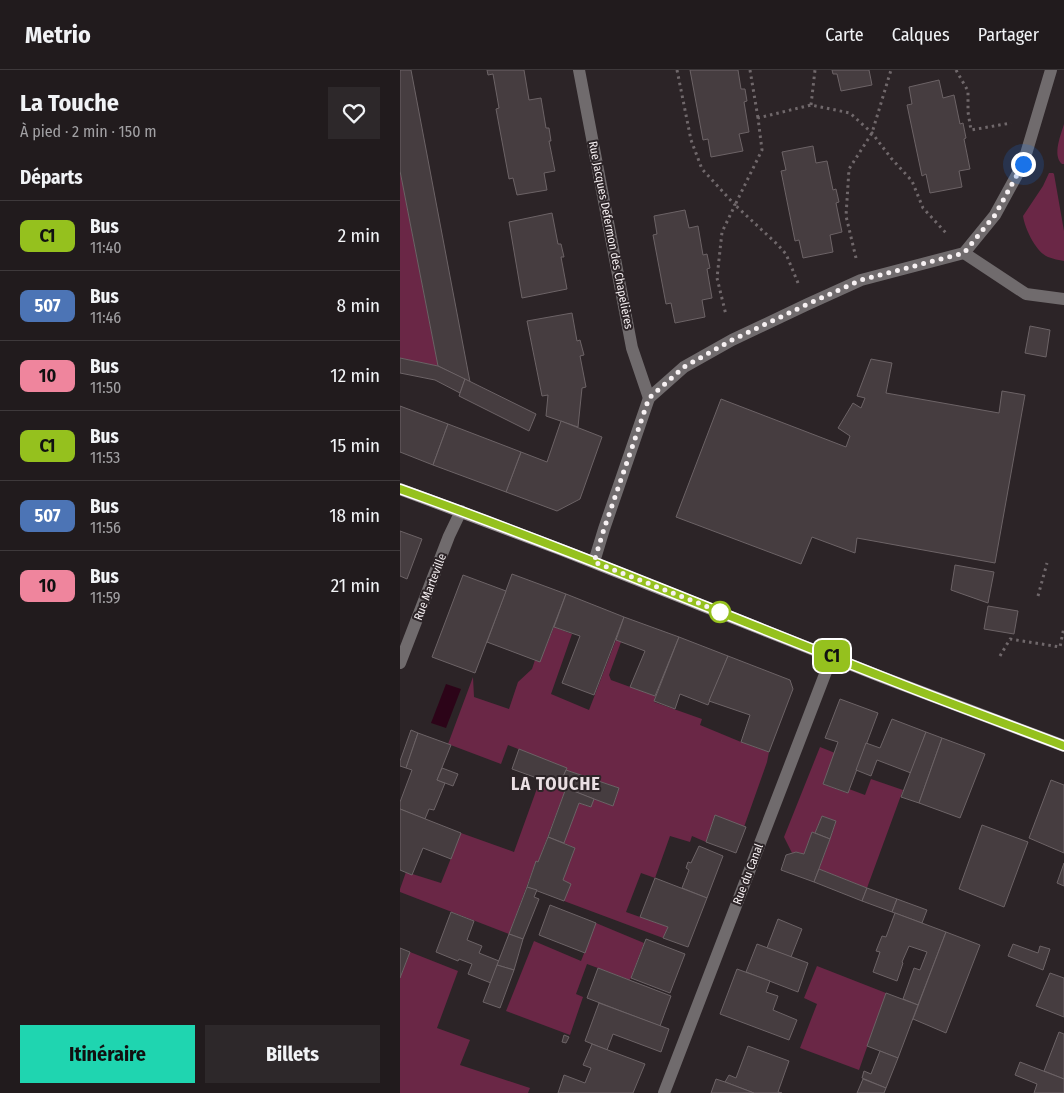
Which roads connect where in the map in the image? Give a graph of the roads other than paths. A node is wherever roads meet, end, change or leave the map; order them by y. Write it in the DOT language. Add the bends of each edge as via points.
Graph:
graph roads {
  1 [pos="579,70"];
  2 [pos="1051,70"];
  3 [pos="964,253"];
  4 [pos="1064,299"];
  5 [pos="649,398"];
  6 [pos="400,489"];
  7 [pos="461,511"];
  8 [pos="594,562"];
  9 [pos="832,656"];
  10 [pos="400,663"];
  11 [pos="1064,746"];
  12 [pos="664,1093"];
  1 -- 5 [label="street, Rue Jacques Defermon des Chapelières" via="632,348"];
  2 -- 3 [label="street" via="1023,164 995,215"];
  3 -- 4 [label="street" via="1026,294"];
  3 -- 5 [label="street" via="861,280 808,304 684,367"];
  5 -- 8 [label="street"];
  6 -- 7 [label="main road"];
  7 -- 8 [label="main road"];
  7 -- 10 [label="street, Rue Marteville"];
  8 -- 9 [label="main road"];
  9 -- 11 [label="main road"];
  9 -- 12 [label="street, Rue du Canal"];
}
